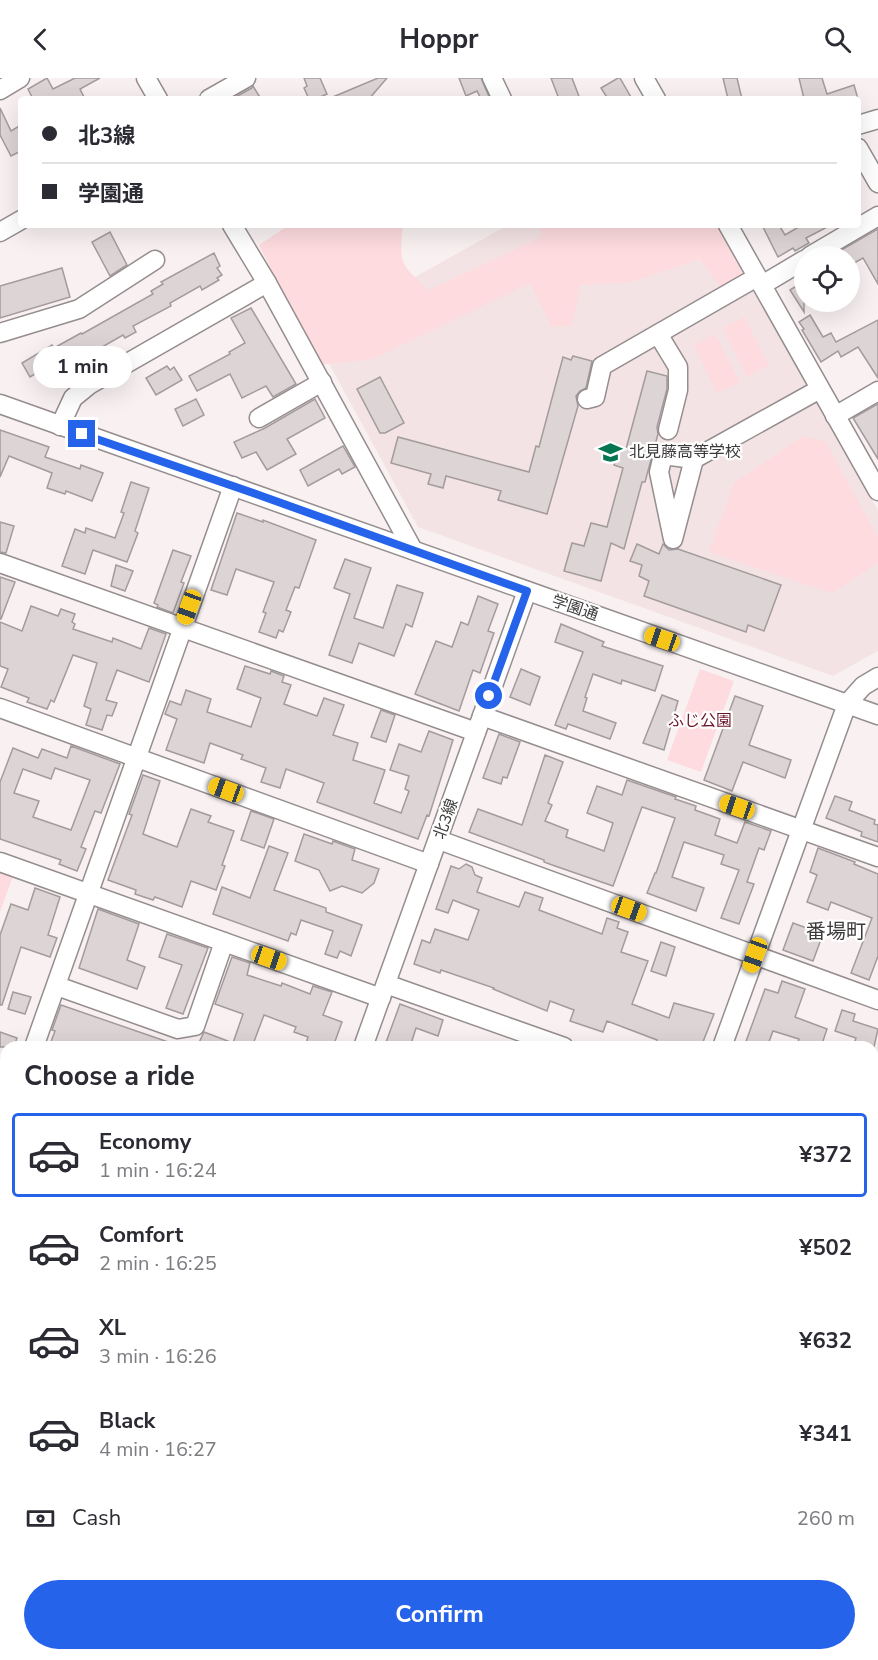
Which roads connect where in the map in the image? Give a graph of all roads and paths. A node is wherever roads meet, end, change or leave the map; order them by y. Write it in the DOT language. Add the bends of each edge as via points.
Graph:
graph roads {
  1 [pos="20,78"];
  2 [pos="146,78"];
  3 [pos="246,78"];
  4 [pos="492,78"];
  5 [pos="644,78"];
  6 [pos="0,90"];
  7 [pos="156,96"];
  8 [pos="214,96"];
  9 [pos="501,96"];
  10 [pos="654,96"];
  11 [pos="878,119"];
  12 [pos="861,124"];
  13 [pos="861,153"];
  14 [pos="878,183"];
  15 [pos="878,216"];
  16 [pos="18,222"];
  17 [pos="861,226"];
  18 [pos="234,228"];
  19 [pos="730,228"];
  20 [pos="858,228"];
  21 [pos="0,232"];
  22 [pos="827,246"];
  23 [pos="155,260"];
  24 [pos="794,265"];
  25 [pos="760,281"];
  26 [pos="267,283"];
  27 [pos="0,333"];
  28 [pos="658,333"];
  29 [pos="322,382"];
  30 [pos="820,389"];
  31 [pos="878,391"];
  32 [pos="586,399"];
  33 [pos="0,404"];
  34 [pos="835,416"];
  35 [pos="259,418"];
  36 [pos="60,426"];
  37 [pos="668,430"];
  38 [pos="694,459"];
  39 [pos="877,485"];
  40 [pos="234,486"];
  41 [pos="413,550"];
  42 [pos="0,563"];
  43 [pos="527,591"];
  44 [pos="182,628"];
  45 [pos="878,677"];
  46 [pos="847,704"];
  47 [pos="0,708"];
  48 [pos="878,715"];
  49 [pos="479,724"];
  50 [pos="136,758"];
  51 [pos="801,830"];
  52 [pos="439,840"];
  53 [pos="878,857"];
  54 [pos="0,862"];
  55 [pos="429,864"];
  56 [pos="89,895"];
  57 [pos="224,942"];
  58 [pos="755,955"];
  59 [pos="57,986"];
  60 [pos="383,991"];
  61 [pos="878,1000"];
  62 [pos="36,1041"];
  63 [pos="365,1041"];
  64 [pos="545,1041"];
  65 [pos="724,1041"];
  1 -- 6 [label="street"];
  2 -- 7 [label="street"];
  3 -- 8 [label="street"];
  4 -- 9 [label="street"];
  5 -- 10 [label="street"];
  11 -- 12 [label="street"];
  13 -- 14 [label="street"];
  15 -- 17 [label="street"];
  16 -- 21 [label="street"];
  18 -- 26 [label="street"];
  19 -- 25 [label="street"];
  20 -- 22 [label="street"];
  23 -- 27 [label="street" via="79,309"];
  24 -- 25 [label="street"];
  25 -- 28 [label="street"];
  25 -- 30 [label="street"];
  26 -- 29 [label="street"];
  26 -- 36 [label="street" via="89,385 73,398"];
  28 -- 32 [label="street" via="602,366 594,397"];
  28 -- 37 [label="street" via="678,367 678,390"];
  29 -- 35 [label="street"];
  29 -- 41 [label="street"];
  30 -- 34 [label="street"];
  30 -- 38 [label="street"];
  31 -- 34 [label="street"];
  33 -- 36 [label="street, 学園通"];
  34 -- 39 [label="street"];
  36 -- 40 [label="street, 学園通"];
  40 -- 41 [label="street, 学園通"];
  40 -- 44 [label="street"];
  41 -- 43 [label="street, 学園通"];
  42 -- 44 [label="street"];
  43 -- 46 [label="street, 学園通"];
  43 -- 49 [label="street, 北3線"];
  44 -- 49 [label="street"];
  44 -- 50 [label="street"];
  45 -- 46 [label="street" via="863,686"];
  46 -- 48 [label="street, 学園通"];
  46 -- 51 [label="street"];
  47 -- 50 [label="street"];
  49 -- 51 [label="street"];
  49 -- 52 [label="street, 北3線"];
  50 -- 55 [label="street"];
  50 -- 56 [label="street"];
  51 -- 53 [label="street"];
  51 -- 58 [label="street"];
  52 -- 55 [label="street, 北3線"];
  52 -- 58 [label="street"];
  54 -- 56 [label="street"];
  55 -- 60 [label="street, 北3線"];
  56 -- 57 [label="street"];
  56 -- 59 [label="street"];
  57 -- 59 [label="street" via="195,1026 178,1029"];
  57 -- 60 [label="street"];
  58 -- 61 [label="street"];
  58 -- 65 [label="street"];
  59 -- 62 [label="street"];
  60 -- 63 [label="street, 北3線"];
  60 -- 64 [label="street"];
}
